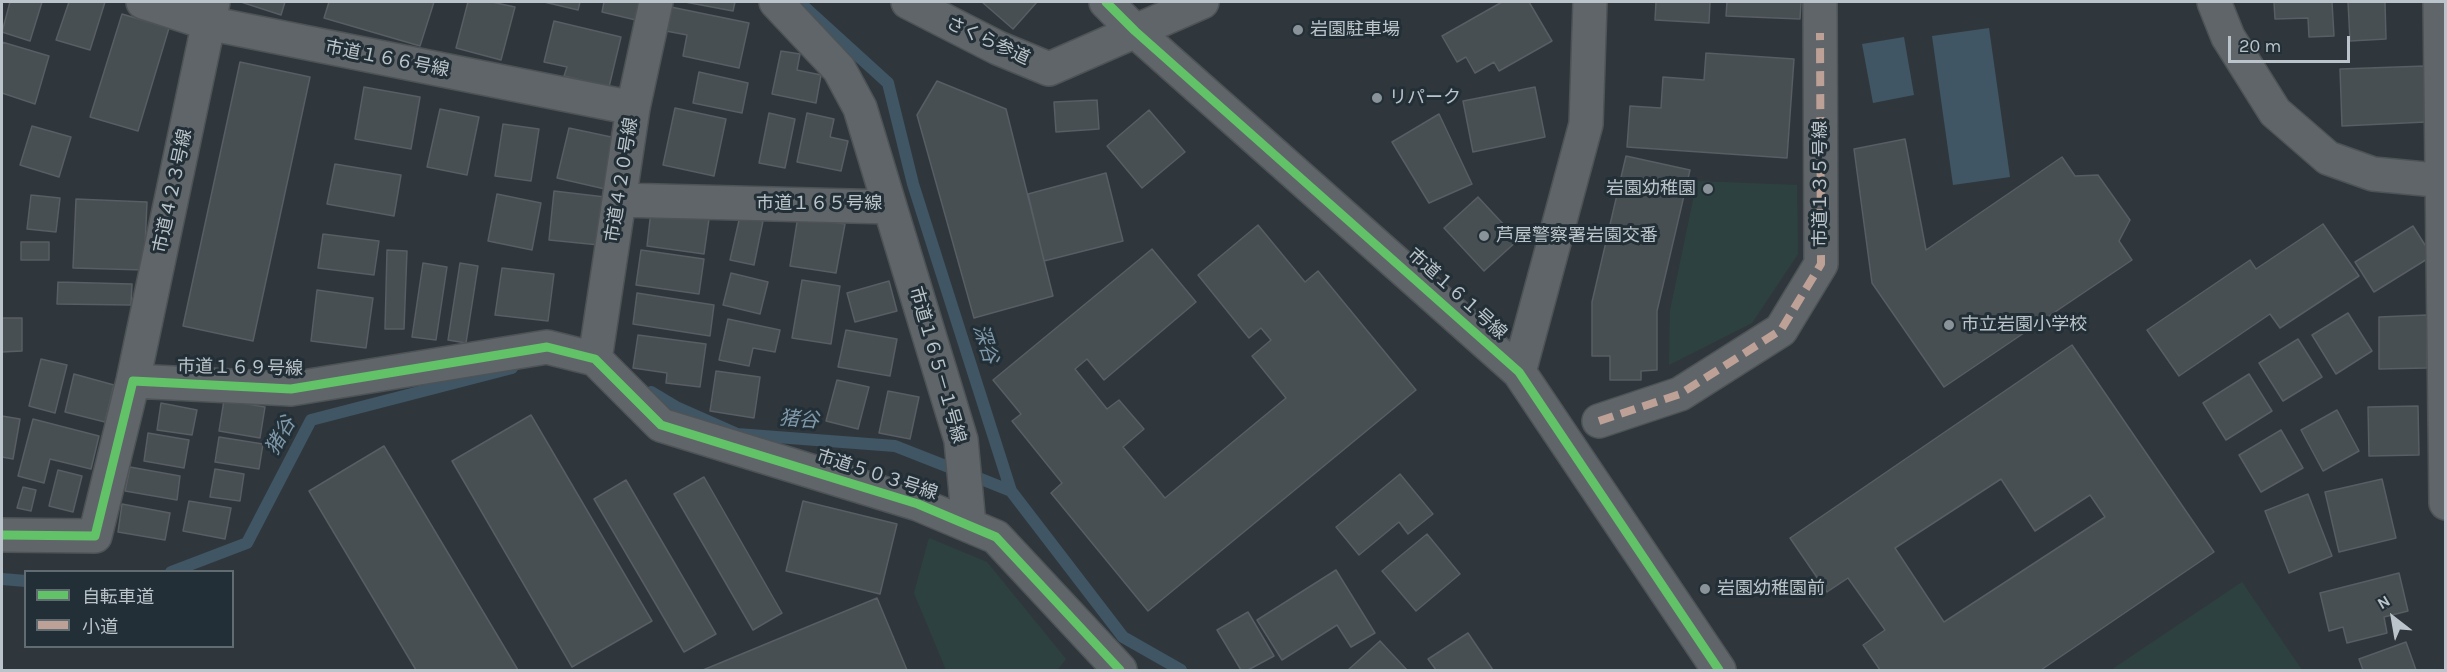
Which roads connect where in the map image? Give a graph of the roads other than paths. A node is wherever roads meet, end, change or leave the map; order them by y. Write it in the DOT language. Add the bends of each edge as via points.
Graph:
graph roads {
  1 [pos="143,2"];
  2 [pos="656,2"];
  3 [pos="776,2"];
  4 [pos="908,2"];
  5 [pos="1106,2"];
  6 [pos="1202,2"];
  7 [pos="1590,2"];
  8 [pos="2214,2"];
  9 [pos="2440,2"];
  10 [pos="210,12"];
  11 [pos="1820,17"];
  12 [pos="1136,31"];
  13 [pos="633,108"];
  14 [pos="2443,181"];
  15 [pos="619,200"];
  16 [pos="890,207"];
  17 [pos="595,359"];
  18 [pos="1519,372"];
  19 [pos="133,381"];
  20 [pos="1599,421"];
  21 [pos="2445,503"];
  22 [pos="969,525"];
  23 [pos="2,535"];
  24 [pos="1120,670"];
  25 [pos="1719,670"];
  1 -- 10 [label="street, 市道１６６号線"];
  2 -- 13 [label="street, 市道４２０号線"];
  3 -- 16 [label="street, 市道１６５号線" via="839,69 860,108"];
  4 -- 12 [label="street, さくら参道" via="1049,69"];
  5 -- 12 [label="street, 市道１６１号線"];
  6 -- 12 [label="street, さくら参道"];
  7 -- 18 [label="street" via="1586,124"];
  8 -- 14 [label="street" via="2228,37 2275,112 2328,158 2373,174"];
  9 -- 14 [label="street"];
  10 -- 13 [label="street, 市道１６６号線"];
  10 -- 19 [label="street, 市道４２３号線"];
  11 -- 20 [label="street, 市道１３５号線" via="1821,264 1781,330 1680,394"];
  12 -- 18 [label="street, 市道１６１号線"];
  13 -- 15 [label="street, 市道４２０号線"];
  14 -- 21 [label="street"];
  15 -- 16 [label="street, 市道１６５号線"];
  15 -- 17 [label="street, 市道４２０号線"];
  16 -- 22 [label="street, 市道１６５－１号線" via="962,440"];
  17 -- 19 [label="street, 市道１６９号線" via="547,347 291,389"];
  17 -- 22 [label="street, 市道５０３号線" via="662,424 918,504"];
  18 -- 25 [label="street, 市道１６１号線"];
  19 -- 23 [label="street" via="95,536"];
  22 -- 24 [label="street, 市道５０３号線" via="996,537"];
}
